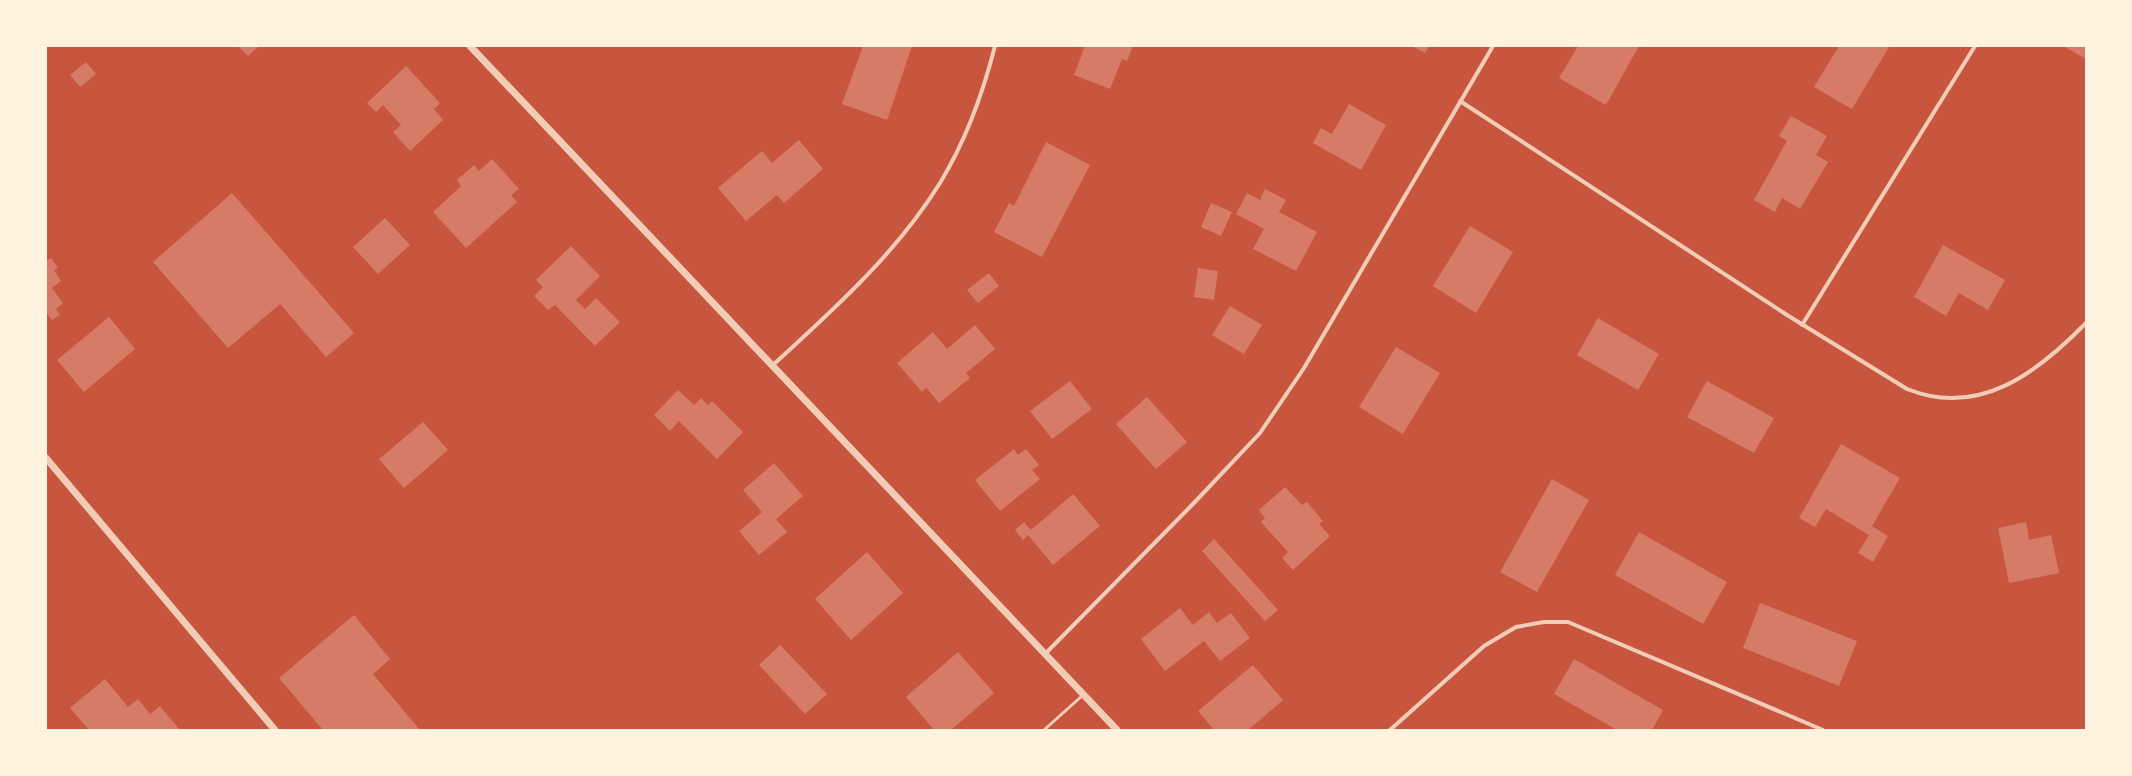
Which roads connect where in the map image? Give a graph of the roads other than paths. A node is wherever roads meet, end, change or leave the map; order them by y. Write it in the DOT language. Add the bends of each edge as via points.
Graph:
graph roads {
  1 [pos="470,46"];
  2 [pos="995,46"];
  3 [pos="1493,46"];
  4 [pos="1975,46"];
  5 [pos="1460,100"];
  6 [pos="2086,322"];
  7 [pos="1802,325"];
  8 [pos="773,365"];
  9 [pos="46,458"];
  10 [pos="1045,654"];
  11 [pos="1084,694"];
  12 [pos="274,730"];
  13 [pos="1044,730"];
  14 [pos="1117,730"];
  15 [pos="1390,730"];
  16 [pos="1823,730"];
  1 -- 8 [label="street"];
  2 -- 8 [label="street" via="978,101 961,143 940,183 918,215 867,275"];
  3 -- 5 [label="street"];
  4 -- 7 [label="street"];
  5 -- 7 [label="street"];
  5 -- 10 [label="street" via="1304,368 1260,433"];
  6 -- 7 [label="street" via="2049,356 2014,380 1997,390 1961,399 1925,396 1907,389"];
  8 -- 10 [label="street"];
  9 -- 12 [label="street"];
  10 -- 11 [label="street"];
  11 -- 13 [label="lane"];
  11 -- 14 [label="street"];
  15 -- 16 [label="street" via="1484,646 1516,627 1544,622 1568,622"];
}
